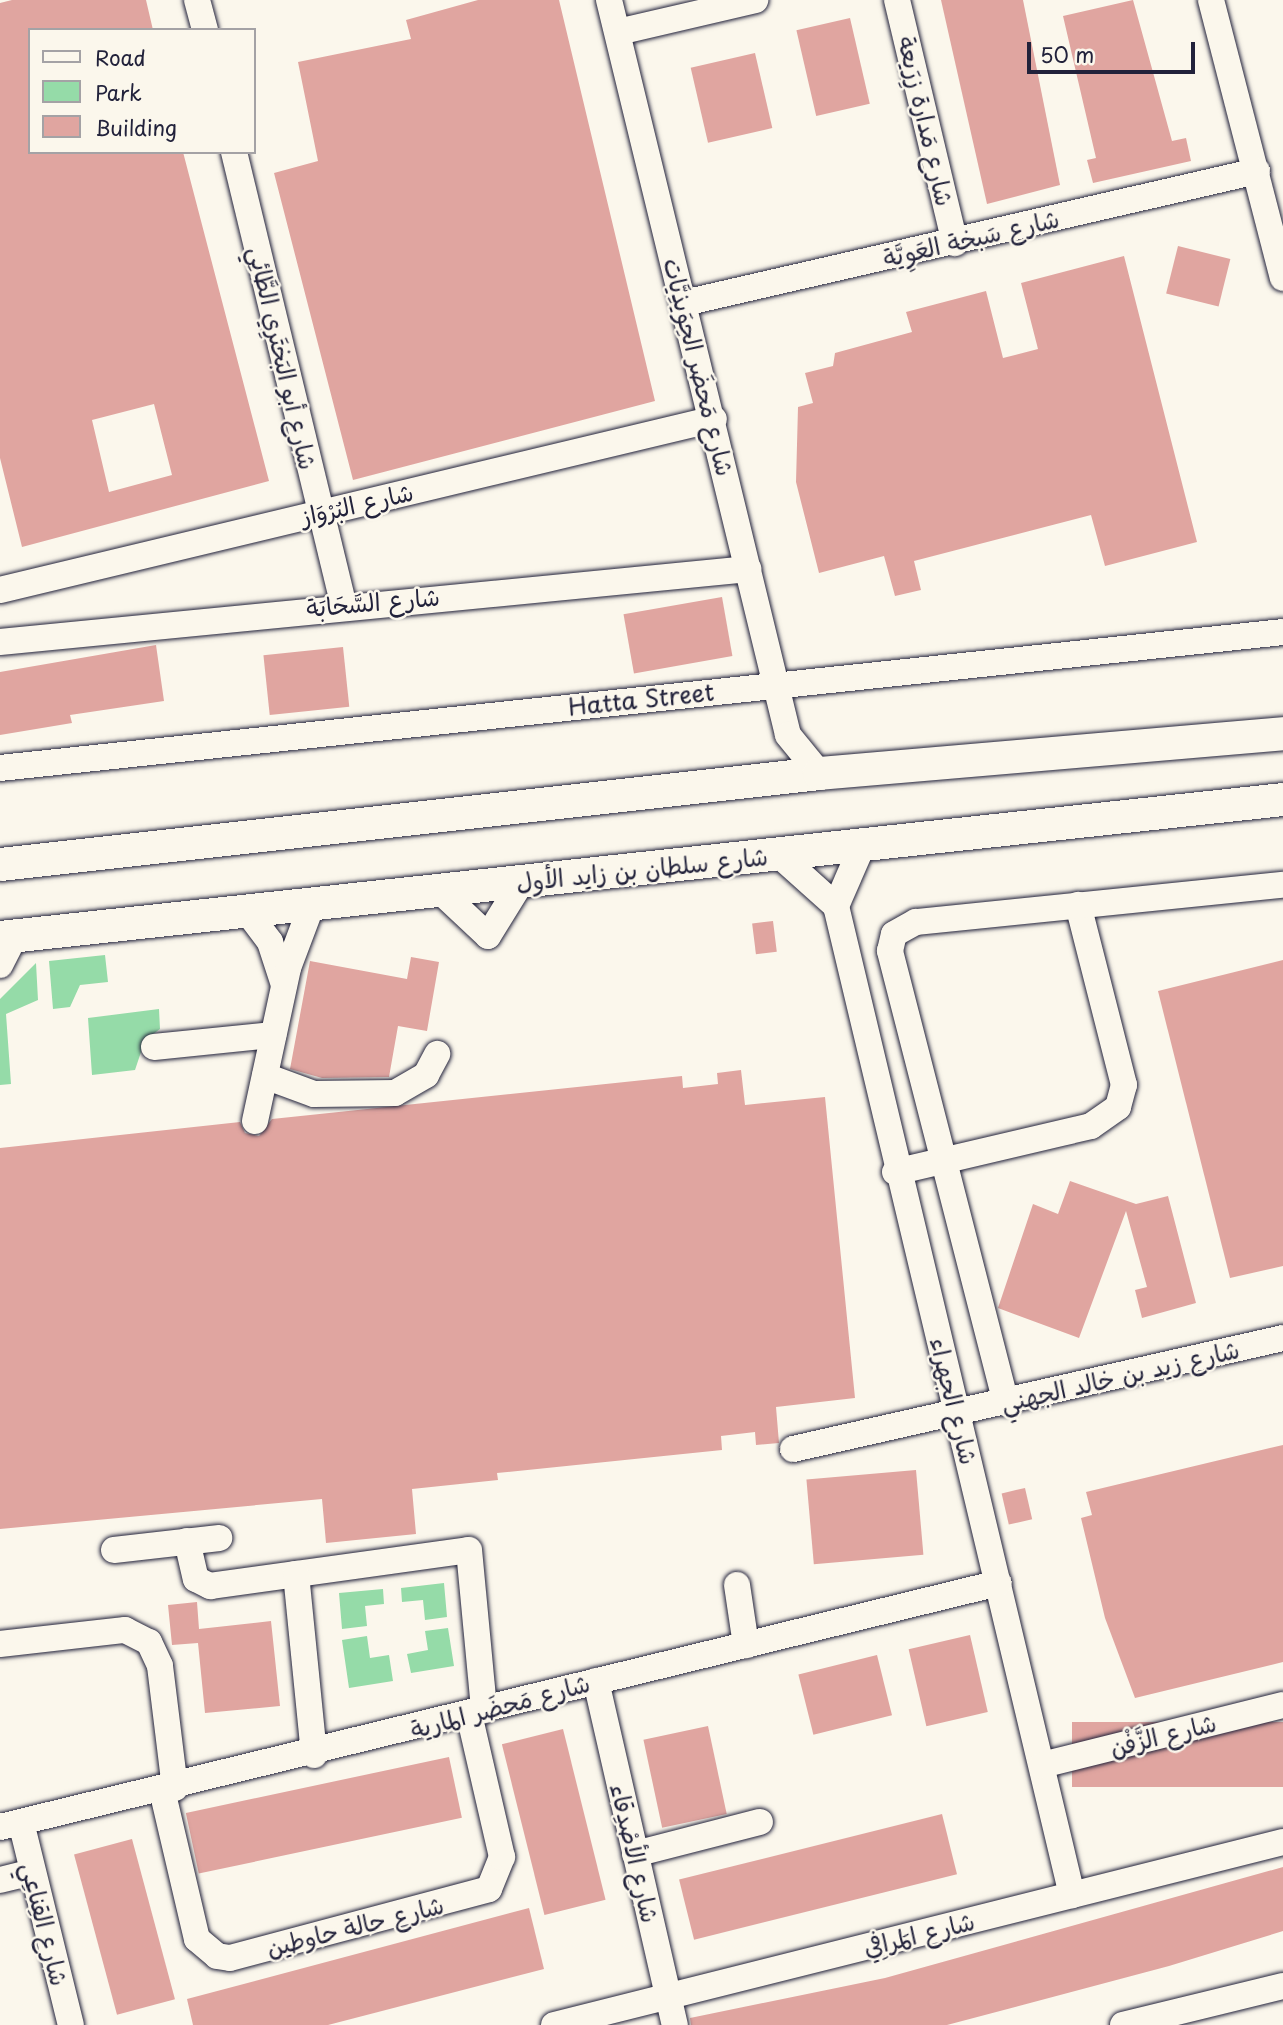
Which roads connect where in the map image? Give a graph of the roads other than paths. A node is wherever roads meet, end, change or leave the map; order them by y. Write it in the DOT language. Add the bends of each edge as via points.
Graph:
graph roads {
  1 [pos="197,0"];
  2 [pos="609,0"];
  3 [pos="755,0"];
  4 [pos="897,0"];
  5 [pos="1211,0"];
  6 [pos="204,28"];
  7 [pos="618,32"];
  8 [pos="234,154"];
  9 [pos="1257,171"];
  10 [pos="955,243"];
  11 [pos="1283,278"];
  12 [pos="684,303"];
  13 [pos="714,419"];
  14 [pos="320,513"];
  15 [pos="747,569"];
  16 [pos="0,590"];
  17 [pos="343,604"];
  18 [pos="1283,632"];
  19 [pos="0,642"];
  20 [pos="776,685"];
  21 [pos="1283,733"];
  22 [pos="788,735"];
  23 [pos="0,768"];
  24 [pos="819,773"];
  25 [pos="777,777"];
  26 [pos="1283,799"];
  27 [pos="863,844"];
  28 [pos="778,854"];
  29 [pos="0,864"];
  30 [pos="522,881"];
  31 [pos="1283,885"];
  32 [pos="439,890"];
  33 [pos="312,904"];
  34 [pos="1078,905"];
  35 [pos="836,906"];
  36 [pos="246,910"];
  37 [pos="8,936"];
  38 [pos="0,965"];
  39 [pos="284,985"];
  40 [pos="273,1035"];
  41 [pos="154,1047"];
  42 [pos="437,1054"];
  43 [pos="265,1076"];
  44 [pos="255,1121"];
  45 [pos="946,1161"];
  46 [pos="895,1172"];
  47 [pos="1283,1338"];
  48 [pos="1006,1403"];
  49 [pos="958,1414"];
  50 [pos="793,1449"];
  51 [pos="219,1538"];
  52 [pos="187,1541"];
  53 [pos="114,1550"];
  54 [pos="296,1574"];
  55 [pos="999,1583"];
  56 [pos="737,1585"];
  57 [pos="0,1625"];
  58 [pos="41,1639"];
  59 [pos="0,1644"];
  60 [pos="746,1645"];
  61 [pos="596,1681"];
  62 [pos="1283,1705"];
  63 [pos="477,1712"];
  64 [pos="314,1755"];
  65 [pos="1042,1765"];
  66 [pos="168,1789"];
  67 [pos="760,1822"];
  68 [pos="11,1825"];
  69 [pos="1283,1842"];
  70 [pos="635,1854"];
  71 [pos="32,1872"];
  72 [pos="0,1880"];
  73 [pos="1072,1895"];
  74 [pos="1283,1986"];
  75 [pos="668,1996"];
  76 [pos="71,2025"];
  77 [pos="554,2025"];
  78 [pos="675,2025"];
  79 [pos="1123,2025"];
  1 -- 6 [label="street"];
  2 -- 7 [label="street, شارع مَحضَر الحِوَيذِيَّات"];
  3 -- 7 [label="street"];
  4 -- 10 [label="street, شارع مَدارة زِرَيعة"];
  5 -- 9 [label="street"];
  7 -- 12 [label="street, شارع مَحضَر الحِوَيذِيَّات"];
  8 -- 14 [label="street, شارع أبو البَختَرِي الطَّائِي"];
  9 -- 10 [label="street, شارع سَبخة العَوِيَّة"];
  9 -- 11 [label="street"];
  10 -- 12 [label="street, شارع سَبخة العَوِيَّة"];
  12 -- 13 [label="street, شارع مَحضَر الحِوَيذِيَّات"];
  13 -- 14 [label="street, شارع البُرْوَاز"];
  13 -- 15 [label="street, شارع مَحضَر الحِوَيذِيَّات"];
  14 -- 16 [label="street, شارع البُرْوَاز"];
  14 -- 17 [label="street, شارع أبو البَختَرِي الطَّائِي"];
  15 -- 17 [label="street, شارع السَّحَابَة"];
  15 -- 20 [label="street, شارع مَحضَر الحِوَيذِيَّات"];
  17 -- 19 [label="street, شارع السَّحَابَة"];
  18 -- 20 [label="street, Hatta Street"];
  20 -- 22 [label="street, شارع مَحضَر الحِوَيذِيَّات"];
  20 -- 23 [label="street, Hatta Street"];
  21 -- 24 [label="main road"];
  22 -- 24 [label="street, شارع مَحضَر الحِوَيذِيَّات"];
  22 -- 25 [label="street, شارع مَحضَر الحِوَيذِيَّات"];
  24 -- 25 [label="main road"];
  25 -- 29 [label="main road"];
  26 -- 27 [label="main road, شارع سلطان بن زايد الأول"];
  27 -- 28 [label="main road, شارع سلطان بن زايد الأول"];
  27 -- 35 [label="street"];
  28 -- 30 [label="main road, شارع سلطان بن زايد الأول"];
  28 -- 35 [label="street"];
  30 -- 32 [label="main road, شارع سلطان بن زايد الأول"];
  30 -- 32 [label="street" via="488,936"];
  31 -- 34 [label="street"];
  32 -- 33 [label="main road, شارع سلطان بن زايد الأول"];
  33 -- 36 [label="main road, شارع سلطان بن زايد الأول"];
  33 -- 39 [label="street"];
  34 -- 45 [label="street" via="1124,1085 1111,1116 1067,1132"];
  34 -- 45 [label="street" via="916,922 894,934 890,951"];
  35 -- 46 [label="street, شارع الجهراء"];
  36 -- 37 [label="main road, شارع سلطان بن زايد الأول"];
  36 -- 39 [label="street" via="270,942"];
  37 -- 38 [label="street"];
  39 -- 40 [label="street"];
  40 -- 41 [label="street"];
  40 -- 43 [label="street"];
  42 -- 43 [label="street" via="426,1075 395,1093 314,1094"];
  43 -- 44 [label="street"];
  45 -- 46 [label="street"];
  45 -- 48 [label="street"];
  46 -- 49 [label="street, شارع الجهراء"];
  47 -- 48 [label="street, شارع زيد بن خالد الجهني"];
  48 -- 49 [label="street, شارع زيد بن خالد الجهني"];
  49 -- 50 [label="street, شارع زيد بن خالد الجهني"];
  49 -- 55 [label="street, شارع الجهراء"];
  51 -- 52 [label="street"];
  52 -- 53 [label="street"];
  52 -- 54 [label="street" via="202,1584"];
  54 -- 63 [label="street" via="469,1550"];
  54 -- 64 [label="street"];
  55 -- 60 [label="street, شارع مَحضَر المارية"];
  55 -- 65 [label="street, شارع الجهراء"];
  56 -- 60 [label="street"];
  57 -- 58 [label="street"];
  58 -- 59 [label="street"];
  58 -- 66 [label="street" via="125,1630 149,1642 160,1667"];
  60 -- 61 [label="street, شارع مَحضَر المارية"];
  61 -- 63 [label="street, شارع مَحضَر المارية"];
  61 -- 70 [label="street, شارع الأصْدِقاء"];
  62 -- 65 [label="street, شارع الزَّفْن"];
  63 -- 64 [label="street, شارع مَحضَر المارية"];
  63 -- 66 [label="street, شارع حالة حاوطين" via="502,1857 489,1889 230,1958 217,1956 197,1940"];
  64 -- 66 [label="street, شارع مَحضَر المارية"];
  65 -- 73 [label="street, شارع الجهراء"];
  66 -- 68 [label="street, شارع مَحضَر المارية"];
  67 -- 70 [label="street"];
  68 -- 71 [label="street, شارع القِناعِي"];
  69 -- 73 [label="street, شارع المَرافِي"];
  70 -- 75 [label="street, شارع الأصْدِقاء"];
  71 -- 72 [label="street"];
  71 -- 76 [label="street, شارع القِناعِي"];
  73 -- 75 [label="street, شارع المَرافِي"];
  74 -- 79 [label="street"];
  75 -- 77 [label="street, شارع المَرافِي"];
  75 -- 78 [label="street, شارع الأصْدِقاء"];
}
